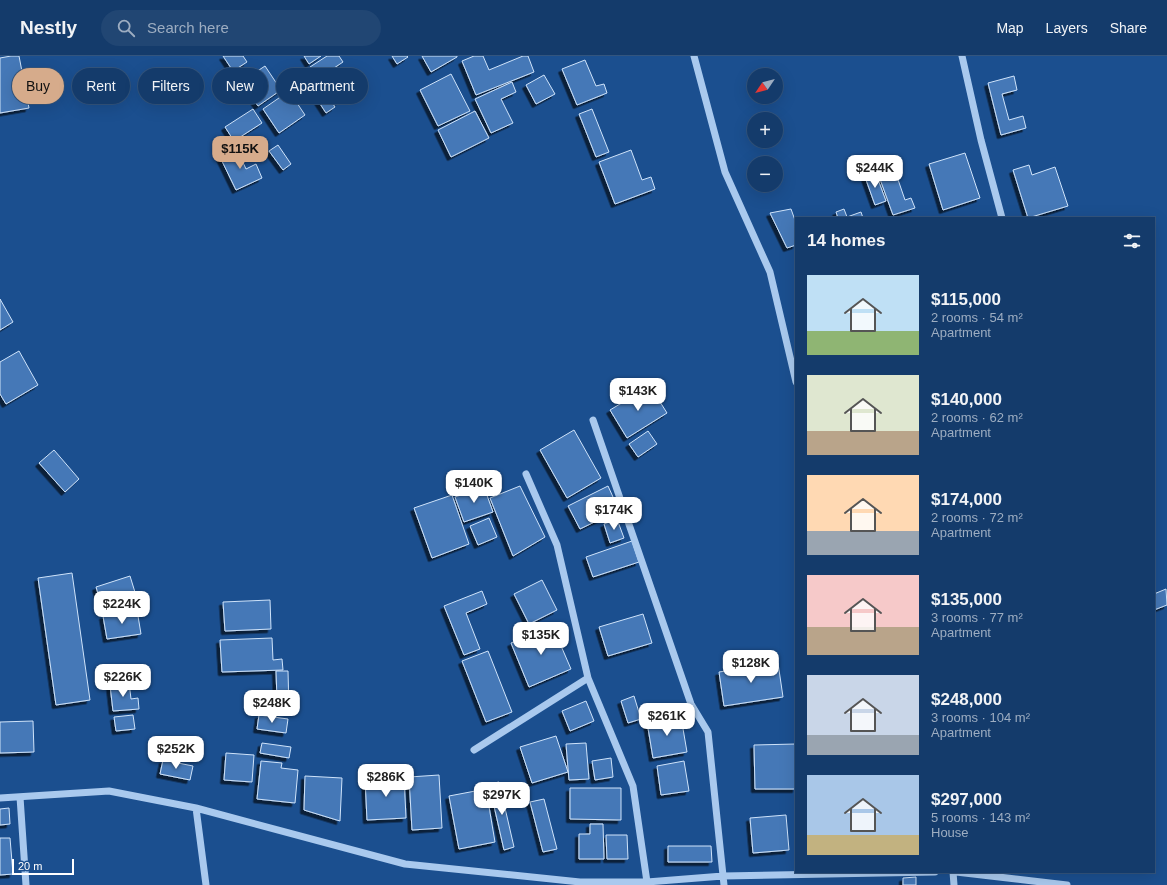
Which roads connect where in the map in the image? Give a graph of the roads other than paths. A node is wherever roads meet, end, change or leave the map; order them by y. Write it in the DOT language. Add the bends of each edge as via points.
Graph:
graph roads {
  1 [pos="694,56"];
  2 [pos="962,56"];
  3 [pos="1002,217"];
  4 [pos="795,378"];
  5 [pos="593,420"];
  6 [pos="526,474"];
  7 [pos="588,678"];
  8 [pos="474,750"];
  9 [pos="20,797"];
  10 [pos="0,798"];
  11 [pos="196,808"];
  12 [pos="882,873"];
  13 [pos="954,873"];
  14 [pos="963,873"];
  15 [pos="723,876"];
  16 [pos="647,882"];
  17 [pos="580,884"];
  18 [pos="26,885"];
  19 [pos="206,885"];
  20 [pos="724,885"];
  21 [pos="954,885"];
  22 [pos="1067,885"];
  1 -- 4 [label="street" via="725,172 770,272"];
  2 -- 3 [label="street"];
  5 -- 15 [label="street" via="691,704 708,732"];
  6 -- 7 [label="street" via="557,545"];
  7 -- 8 [label="street"];
  7 -- 16 [label="street" via="633,786"];
  9 -- 10 [label="street"];
  9 -- 11 [label="street" via="109,791"];
  9 -- 18 [label="street"];
  11 -- 17 [label="street" via="405,864"];
  11 -- 19 [label="street"];
  12 -- 15 [label="street"];
  13 -- 21 [label="street"];
  14 -- 22 [label="street"];
  15 -- 16 [label="street"];
  15 -- 20 [label="street"];
  16 -- 17 [label="street"];
}
